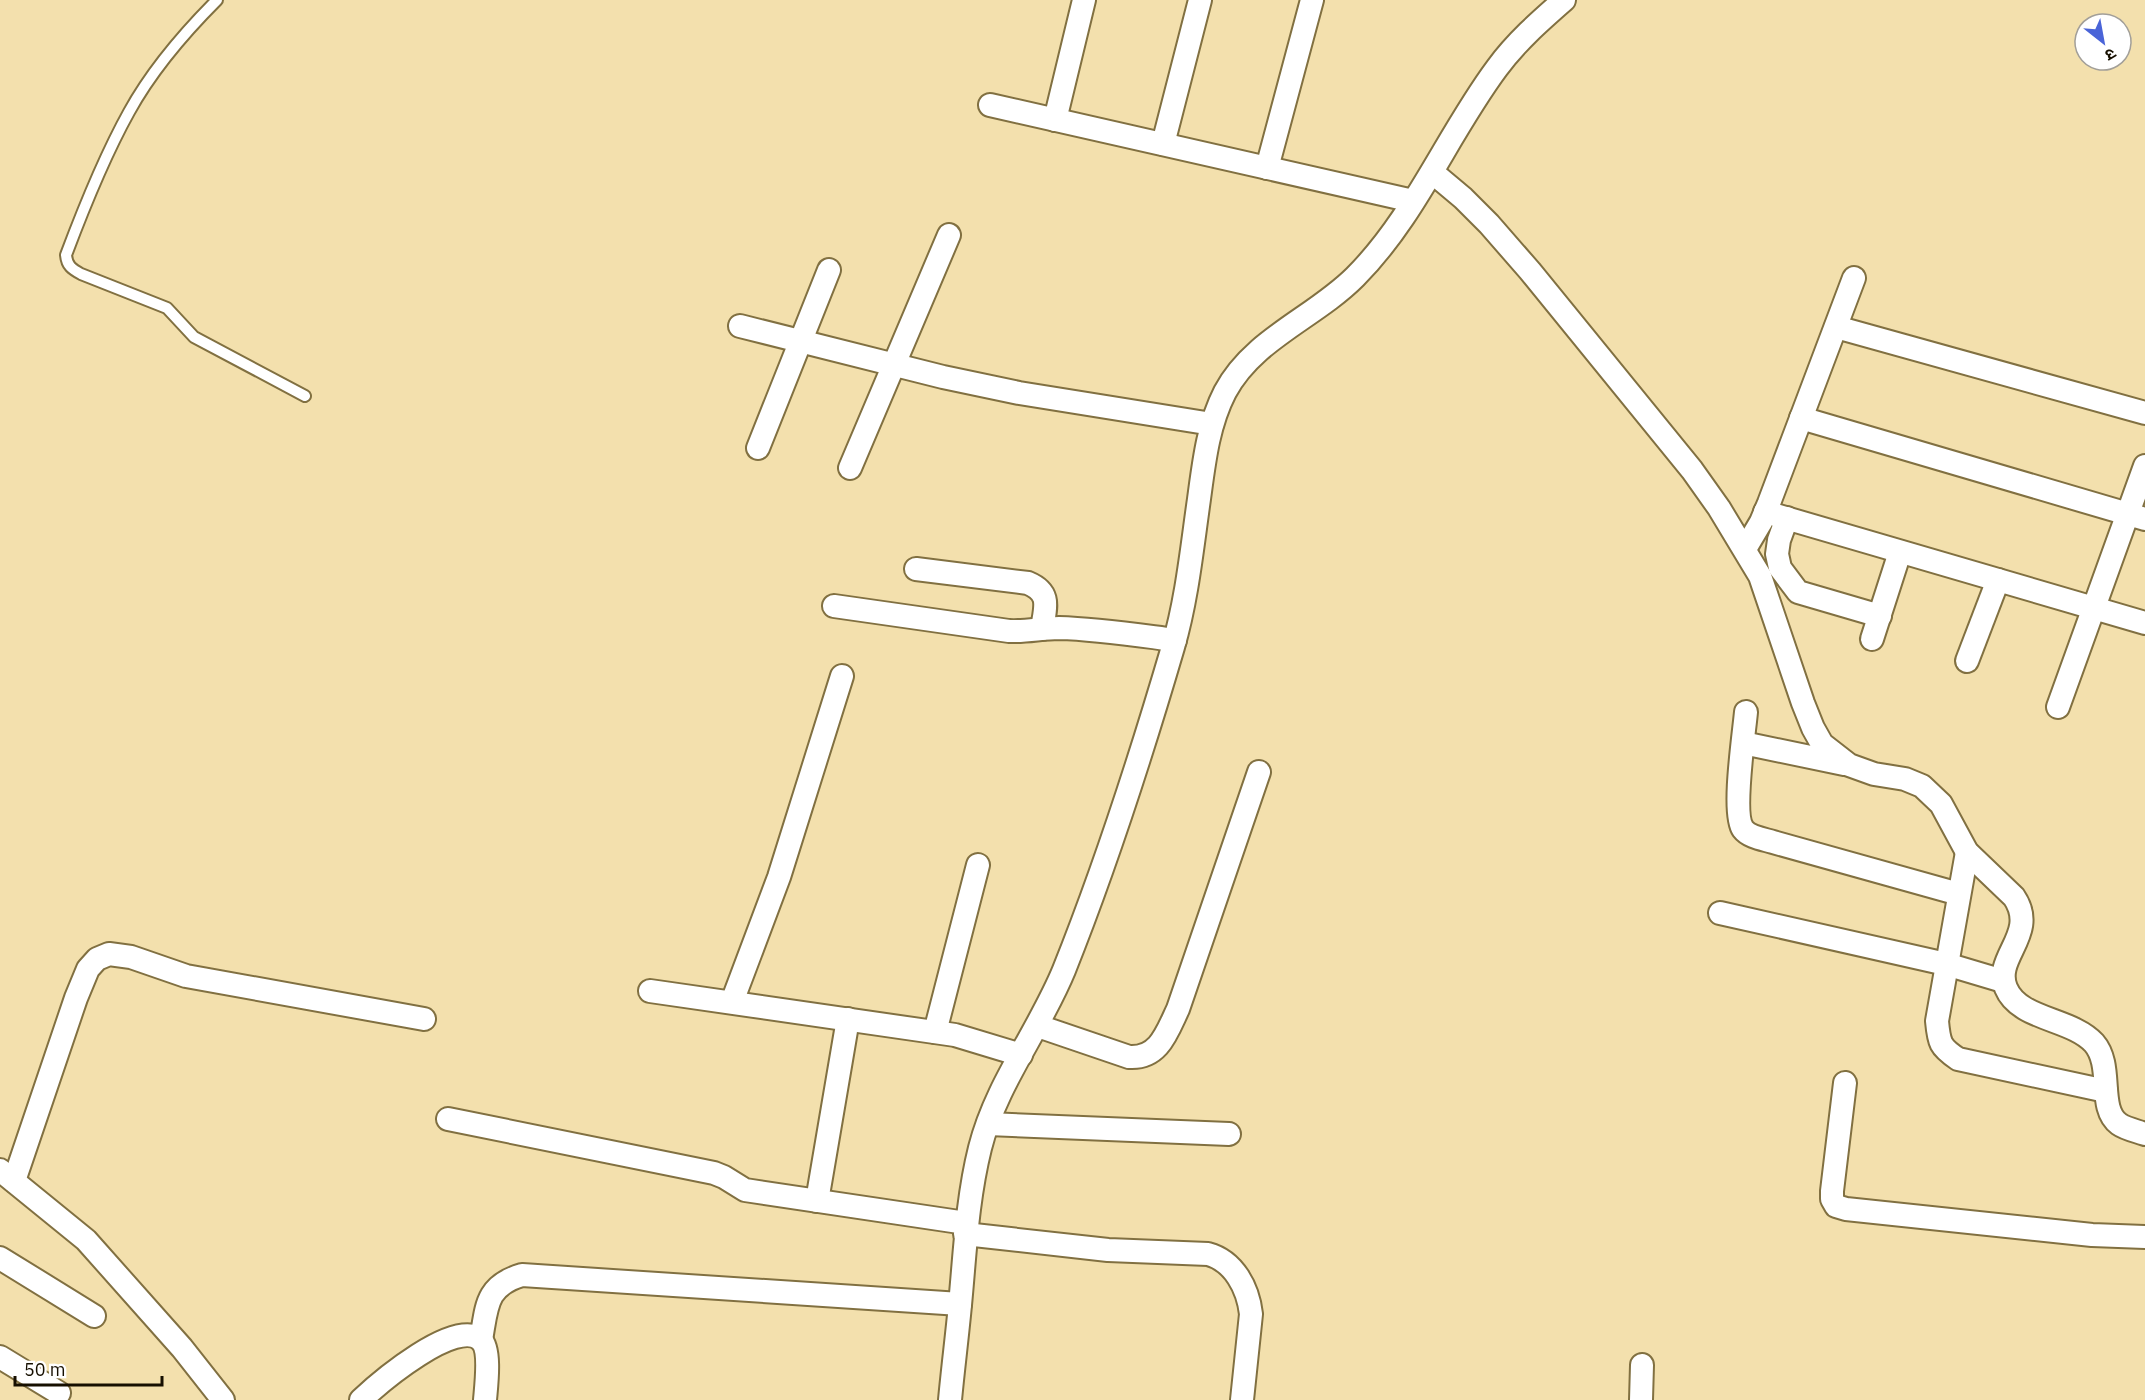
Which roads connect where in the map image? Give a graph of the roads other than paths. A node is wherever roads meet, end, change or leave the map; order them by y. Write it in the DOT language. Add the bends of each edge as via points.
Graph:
graph roads {
  1 [pos="217,0"];
  2 [pos="1084,0"];
  3 [pos="1200,0"];
  4 [pos="1312,0"];
  5 [pos="1564,0"];
  6 [pos="990,105"];
  7 [pos="1055,120"];
  8 [pos="1163,144"];
  9 [pos="1267,168"];
  10 [pos="1432,172"];
  11 [pos="1413,201"];
  12 [pos="949,235"];
  13 [pos="830,270"];
  14 [pos="1854,278"];
  15 [pos="740,326"];
  16 [pos="1836,327"];
  17 [pos="800,341"];
  18 [pos="893,365"];
  19 [pos="305,396"];
  20 [pos="2145,413"];
  21 [pos="1801,418"];
  22 [pos="1212,424"];
  23 [pos="758,448"];
  24 [pos="2145,466"];
  25 [pos="850,468"];
  26 [pos="1765,512"];
  27 [pos="2137,516"];
  28 [pos="1787,518"];
  29 [pos="1745,549"];
  30 [pos="1900,552"];
  31 [pos="916,569"];
  32 [pos="1998,580"];
  33 [pos="834,606"];
  34 [pos="2094,609"];
  35 [pos="1880,616"];
  36 [pos="2145,624"];
  37 [pos="1042,629"];
  38 [pos="1872,639"];
  39 [pos="1174,640"];
  40 [pos="1967,661"];
  41 [pos="842,676"];
  42 [pos="2058,707"];
  43 [pos="1746,712"];
  44 [pos="1743,743"];
  45 [pos="1849,765"];
  46 [pos="1259,772"];
  47 [pos="1967,852"];
  48 [pos="978,864"];
  49 [pos="1959,894"];
  50 [pos="1720,913"];
  51 [pos="1946,964"];
  52 [pos="2003,981"];
  53 [pos="650,990"];
  54 [pos="732,1002"];
  55 [pos="424,1019"];
  56 [pos="848,1019"];
  57 [pos="1038,1026"];
  58 [pos="935,1032"];
  59 [pos="1021,1055"];
  60 [pos="1845,1083"];
  61 [pos="2106,1091"];
  62 [pos="448,1119"];
  63 [pos="988,1124"];
  64 [pos="1229,1134"];
  65 [pos="2145,1134"];
  66 [pos="7,1176"];
  67 [pos="817,1201"];
  68 [pos="966,1229"];
  69 [pos="2145,1237"];
  70 [pos="0,1258"];
  71 [pos="960,1304"];
  72 [pos="94,1316"];
  73 [pos="481,1340"];
  74 [pos="0,1357"];
  75 [pos="1642,1365"];
  76 [pos="59,1393"];
  77 [pos="223,1400"];
  78 [pos="361,1400"];
  79 [pos="485,1400"];
  80 [pos="950,1400"];
  81 [pos="1242,1400"];
  82 [pos="1641,1400"];
  1 -- 19 [label="lane" via="184,33 129,111 99,174 66,262 81,274 167,308 194,338"];
  2 -- 7 [label="street"];
  3 -- 8 [label="street"];
  4 -- 9 [label="street"];
  5 -- 10 [label="street" via="1532,28 1498,67"];
  6 -- 7 [label="street"];
  7 -- 8 [label="street"];
  8 -- 9 [label="street"];
  9 -- 11 [label="street"];
  10 -- 11 [label="street"];
  10 -- 29 [label="street" via="1489,224 1530,271 1692,470"];
  11 -- 22 [label="street" via="1355,277 1260,350 1239,371"];
  12 -- 18 [label="street"];
  13 -- 17 [label="street"];
  14 -- 16 [label="street"];
  15 -- 17 [label="street"];
  16 -- 20 [label="street"];
  16 -- 21 [label="street"];
  17 -- 18 [label="street"];
  17 -- 23 [label="street"];
  18 -- 22 [label="street" via="1019,393"];
  18 -- 25 [label="street"];
  21 -- 26 [label="street"];
  21 -- 27 [label="street"];
  22 -- 39 [label="street"];
  24 -- 27 [label="street"];
  26 -- 28 [label="street"];
  26 -- 29 [label="street"];
  27 -- 34 [label="street"];
  28 -- 30 [label="street"];
  28 -- 35 [label="street" via="1777,554 1780,568 1798,592"];
  29 -- 45 [label="street" via="1760,576 1813,728 1822,744"];
  30 -- 32 [label="street"];
  30 -- 35 [label="street"];
  31 -- 37 [label="street" via="1039,588 1045,596"];
  32 -- 34 [label="street"];
  32 -- 40 [label="street"];
  33 -- 37 [label="street" via="1009,631"];
  34 -- 36 [label="street"];
  34 -- 42 [label="street"];
  35 -- 38 [label="street"];
  37 -- 39 [label="street" via="1092,630"];
  39 -- 57 [label="street" via="1101,868 1064,971"];
  41 -- 54 [label="street" via="779,877"];
  43 -- 44 [label="street"];
  44 -- 45 [label="street"];
  44 -- 49 [label="street" via="1738,806 1739,823 1745,832"];
  45 -- 47 [label="street" via="1922,786 1941,804"];
  46 -- 57 [label="street" via="1178,1009 1159,1045 1148,1054 1129,1057"];
  47 -- 49 [label="street"];
  47 -- 52 [label="street" via="2020,906 2020,933"];
  48 -- 58 [label="street"];
  49 -- 51 [label="street"];
  50 -- 51 [label="street"];
  51 -- 52 [label="street"];
  51 -- 61 [label="street" via="1937,1021 1942,1047 1958,1059"];
  52 -- 61 [label="street" via="2017,1005 2070,1027 2094,1044 2104,1062"];
  53 -- 54 [label="street"];
  54 -- 56 [label="street"];
  55 -- 66 [label="street" via="186,976 131,957 109,954 88,969"];
  56 -- 58 [label="street"];
  56 -- 67 [label="street"];
  57 -- 59 [label="street"];
  58 -- 59 [label="street"];
  59 -- 63 [label="street" via="996,1100"];
  60 -- 69 [label="street" via="1832,1191 1836,1206 2092,1235"];
  61 -- 65 [label="street" via="2108,1106 2118,1124"];
  62 -- 67 [label="street" via="714,1173 745,1190"];
  63 -- 64 [label="street"];
  63 -- 68 [label="street" via="980,1147"];
  66 -- 77 [label="street" via="86,1240"];
  67 -- 68 [label="street"];
  68 -- 71 [label="street"];
  68 -- 81 [label="street" via="1108,1250 1197,1252 1221,1257 1250,1301"];
  70 -- 72 [label="street"];
  71 -- 73 [label="street" via="522,1275 500,1284 491,1296"];
  71 -- 80 [label="street"];
  73 -- 78 [label="street" via="471,1335 435,1345"];
  73 -- 79 [label="street" via="486,1350"];
  74 -- 76 [label="street"];
  75 -- 82 [label="street"];
}
